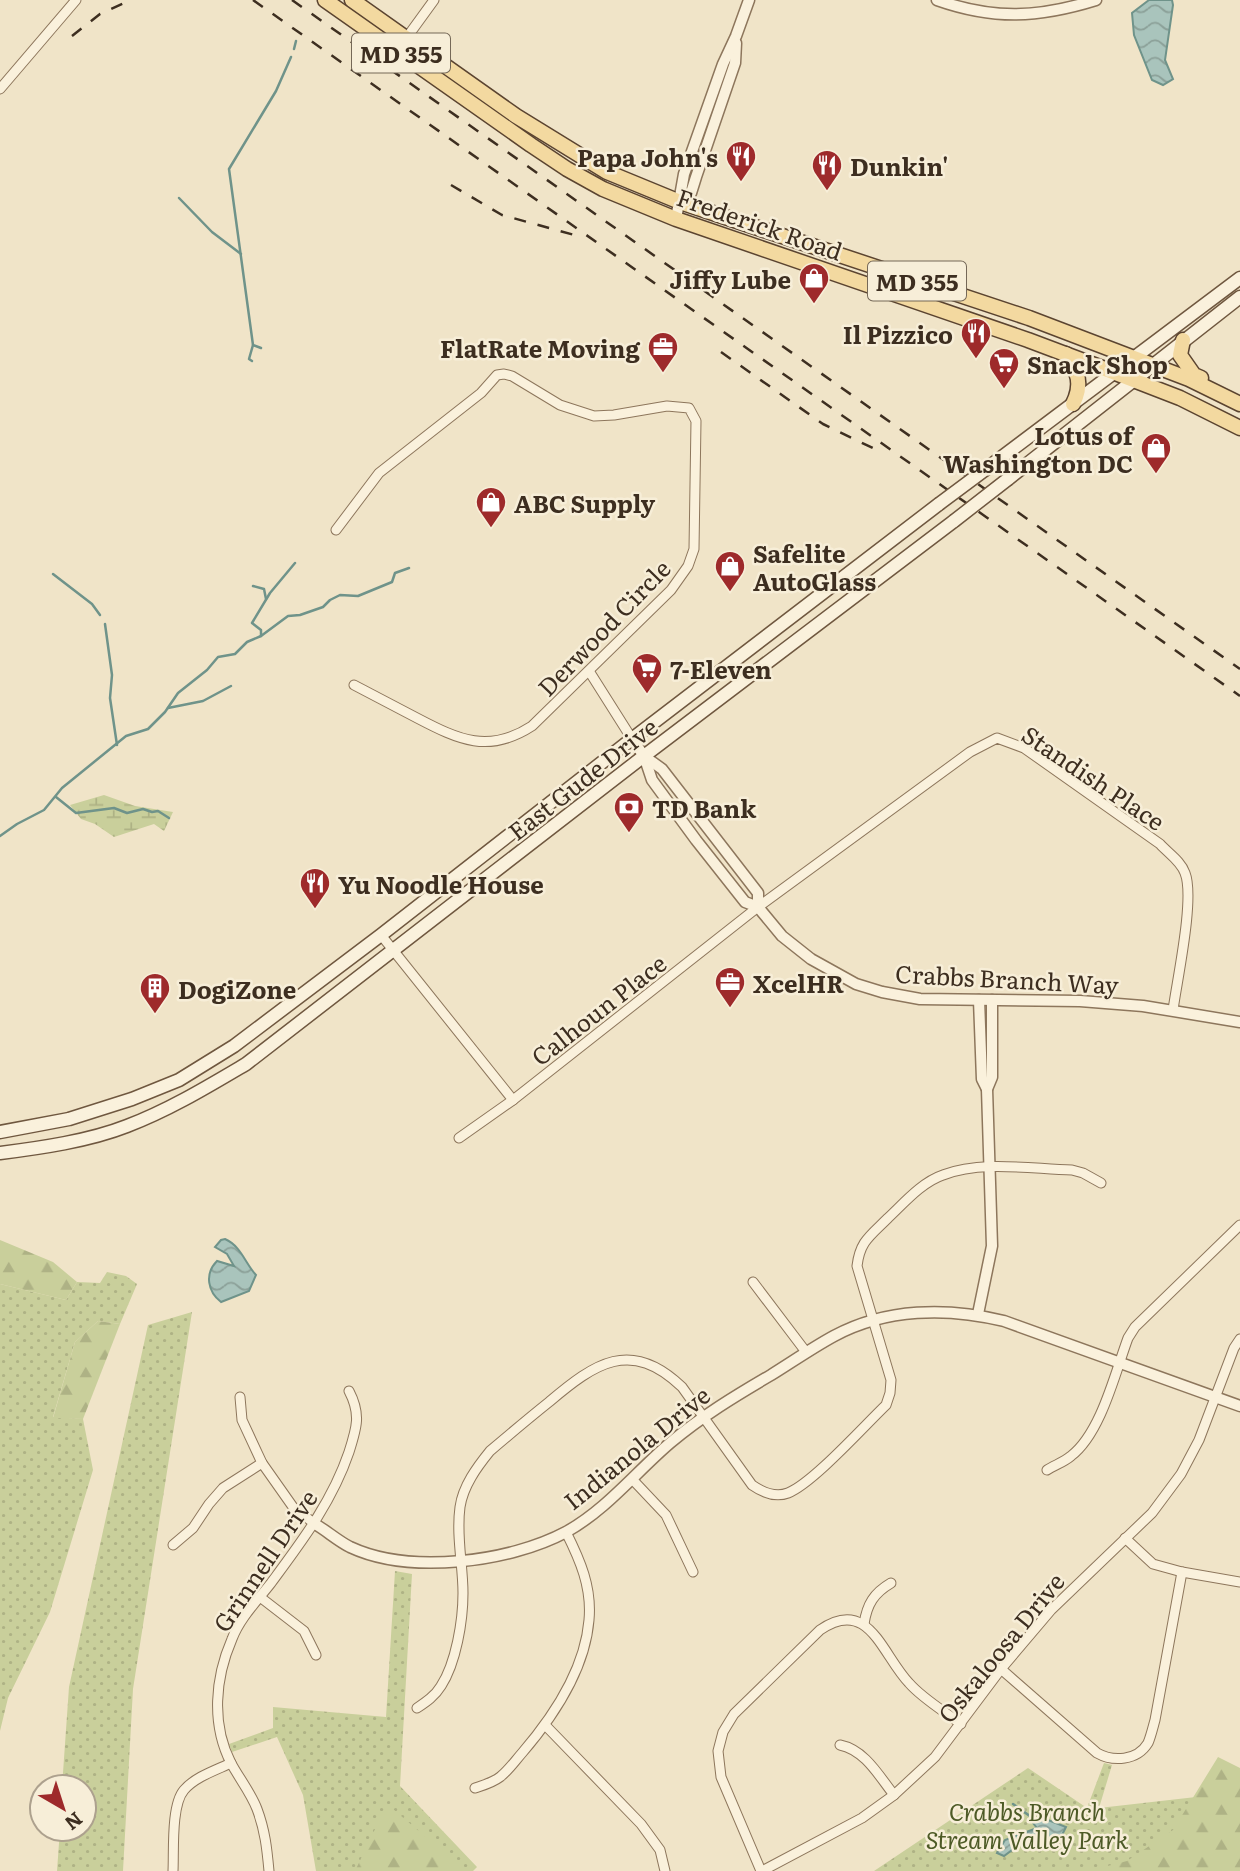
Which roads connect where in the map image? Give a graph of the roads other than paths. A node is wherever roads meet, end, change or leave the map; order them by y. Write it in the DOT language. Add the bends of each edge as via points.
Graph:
graph roads {
  1 [pos="75,0"];
  2 [pos="325,0"];
  3 [pos="352,0"];
  4 [pos="434,0"];
  5 [pos="749,0"];
  6 [pos="937,0"];
  7 [pos="1096,0"];
  8 [pos="402,45"];
  9 [pos="0,89"];
  10 [pos="680,202"];
  11 [pos="676,219"];
  12 [pos="1240,278"];
  13 [pos="1240,297"];
  14 [pos="1183,340"];
  15 [pos="1066,354"];
  16 [pos="1133,358"];
  17 [pos="1153,365"];
  18 [pos="1114,373"];
  19 [pos="1134,379"];
  20 [pos="1217,394"];
  21 [pos="1073,404"];
  22 [pos="1240,404"];
  23 [pos="1240,428"];
  24 [pos="336,530"];
  25 [pos="589,671"];
  26 [pos="354,685"];
  27 [pos="632,739"];
  28 [pos="644,756"];
  29 [pos="758,907"];
  30 [pos="381,935"];
  31 [pos="393,951"];
  32 [pos="979,1000"];
  33 [pos="992,1000"];
  34 [pos="1173,1010"];
  35 [pos="1240,1022"];
  36 [pos="987,1090"];
  37 [pos="513,1100"];
  38 [pos="0,1132"];
  39 [pos="459,1138"];
  40 [pos="0,1153"];
  41 [pos="990,1167"];
  42 [pos="1101,1184"];
  43 [pos="1240,1225"];
  44 [pos="753,1282"];
  45 [pos="978,1314"];
  46 [pos="872,1320"];
  47 [pos="1240,1339"];
  48 [pos="806,1352"];
  49 [pos="1118,1363"];
  50 [pos="349,1391"];
  51 [pos="240,1397"];
  52 [pos="1216,1398"];
  53 [pos="1240,1406"];
  54 [pos="703,1416"];
  55 [pos="262,1463"];
  56 [pos="1047,1469"];
  57 [pos="632,1479"];
  58 [pos="315,1524"];
  59 [pos="566,1532"];
  60 [pos="1125,1538"];
  61 [pos="173,1545"];
  62 [pos="461,1562"];
  63 [pos="694,1572"];
  64 [pos="1182,1572"];
  65 [pos="1240,1582"];
  66 [pos="891,1583"];
  67 [pos="260,1597"];
  68 [pos="864,1623"];
  69 [pos="316,1655"];
  70 [pos="1001,1669"];
  71 [pos="417,1708"];
  72 [pos="961,1724"];
  73 [pos="546,1726"];
  74 [pos="841,1745"];
  75 [pos="231,1763"];
  76 [pos="475,1788"];
  77 [pos="894,1795"];
  78 [pos="173,1871"];
  79 [pos="269,1871"];
  80 [pos="665,1871"];
  81 [pos="761,1871"];
  1 -- 9 [label="street"];
  2 -- 8 [label="main road, MD 355"];
  3 -- 8 [label="main road, MD 355"];
  4 -- 8 [label="street"];
  5 -- 10 [label="street" via="736,36 731,76 691,193"];
  6 -- 7 [label="street" via="995,15 1054,12"];
  8 -- 10 [label="main road, Frederick Road / MD 355" via="591,164"];
  8 -- 11 [label="main road, Frederick Road / MD 355" via="476,107 567,169"];
  10 -- 11 [label="street"];
  10 -- 16 [label="main road, Frederick Road / MD 355" via="1029,318"];
  11 -- 15 [label="main road, Frederick Road / MD 355"];
  12 -- 16 [label="main road, East Gude Drive"];
  13 -- 14 [label="main road, East Gude Drive"];
  14 -- 17 [label="main road, East Gude Drive"];
  14 -- 20 [label="main road" via="1181,358"];
  15 -- 18 [label="main road, Frederick Road / MD 355"];
  15 -- 21 [label="main road" via="1079,380"];
  16 -- 17 [label="main road, Frederick Road / MD 355"];
  16 -- 18 [label="main road, East Gude Drive"];
  17 -- 19 [label="main road, East Gude Drive"];
  17 -- 20 [label="main road, Frederick Road / MD 355"];
  18 -- 19 [label="main road, Frederick Road / MD 355"];
  18 -- 21 [label="main road, East Gude Drive"];
  19 -- 23 [label="main road, Frederick Road / MD 355"];
  19 -- 28 [label="main road, East Gude Drive, bridge"];
  20 -- 22 [label="main road, Frederick Road / MD 355"];
  21 -- 27 [label="main road, East Gude Drive, bridge"];
  24 -- 25 [label="street, Derwood Circle" via="379,473 481,393 497,375 512,376 561,405 594,416 667,406 689,408 696,421 693,555 671,590"];
  25 -- 26 [label="street, Derwood Circle" via="532,726 495,742 452,737"];
  25 -- 27 [label="street"];
  27 -- 28 [label="street"];
  27 -- 30 [label="main road, East Gude Drive"];
  28 -- 29 [label="street, Crabbs Branch Way" via="652,780 696,840 746,902"];
  28 -- 29 [label="street, Crabbs Branch Way" via="662,769 758,893"];
  28 -- 31 [label="main road, East Gude Drive"];
  29 -- 32 [label="street, Crabbs Branch Way" via="782,936 811,959 856,984 920,999"];
  29 -- 34 [label="street, Standish Place" via="970,752 997,738 1024,748 1160,844 1179,863 1188,888"];
  29 -- 37 [label="street, Calhoun Place"];
  30 -- 31 [label="street"];
  30 -- 38 [label="main road, East Gude Drive" via="234,1046 179,1080 93,1112"];
  31 -- 37 [label="street"];
  31 -- 40 [label="main road, East Gude Drive" via="246,1064 187,1098 125,1127"];
  32 -- 33 [label="street, Crabbs Branch Way"];
  32 -- 36 [label="street" via="982,1079"];
  33 -- 34 [label="street, Crabbs Branch Way" via="1080,1001"];
  33 -- 36 [label="street" via="992,1077"];
  34 -- 35 [label="street, Crabbs Branch Way"];
  36 -- 41 [label="street"];
  37 -- 39 [label="street, Calhoun Place"];
  41 -- 42 [label="street" via="1072,1170"];
  41 -- 45 [label="street" via="992,1246"];
  41 -- 46 [label="street" via="934,1179 864,1241 857,1266"];
  43 -- 49 [label="street" via="1135,1326"];
  44 -- 48 [label="street"];
  45 -- 46 [label="street, Indianola Drive" via="910,1313"];
  45 -- 49 [label="street, Indianola Drive"];
  46 -- 48 [label="street, Indianola Drive"];
  46 -- 54 [label="street" via="891,1380 886,1405 803,1485 785,1494 769,1494 752,1485"];
  47 -- 52 [label="street, Oskaloosa Drive"];
  48 -- 54 [label="street, Indianola Drive"];
  49 -- 52 [label="street, Indianola Drive"];
  49 -- 56 [label="street" via="1099,1417 1085,1441 1072,1456"];
  50 -- 58 [label="street, Grinnell Drive" via="357,1410 354,1436 340,1480"];
  51 -- 55 [label="street, Indianola Drive" via="242,1420"];
  52 -- 53 [label="street, Indianola Drive"];
  52 -- 60 [label="street, Oskaloosa Drive" via="1181,1474 1152,1513"];
  54 -- 57 [label="street, Indianola Drive"];
  54 -- 62 [label="street" via="682,1387 646,1363 602,1364 579,1376 478,1465 460,1505"];
  55 -- 58 [label="street, Indianola Drive" via="293,1507"];
  55 -- 61 [label="street" via="223,1488 193,1528"];
  57 -- 59 [label="street, Indianola Drive"];
  57 -- 63 [label="street" via="666,1515"];
  58 -- 62 [label="street, Indianola Drive" via="350,1547 381,1556"];
  58 -- 67 [label="street, Grinnell Drive"];
  59 -- 62 [label="street, Indianola Drive" via="500,1556"];
  59 -- 73 [label="street" via="586,1578 589,1621 570,1682"];
  60 -- 64 [label="street" via="1153,1564"];
  60 -- 70 [label="street, Oskaloosa Drive" via="1051,1610"];
  62 -- 71 [label="street" via="463,1593 456,1644 439,1689"];
  64 -- 65 [label="street"];
  64 -- 70 [label="street" via="1155,1720 1148,1742 1134,1755 1115,1759 1097,1753"];
  66 -- 68 [label="street" via="872,1598"];
  67 -- 69 [label="street" via="304,1631"];
  67 -- 75 [label="street, Grinnell Drive" via="233,1635 220,1678 219,1725"];
  68 -- 72 [label="street" via="909,1684"];
  68 -- 81 [label="street" via="844,1619 820,1630 734,1714 723,1732 718,1751 721,1777"];
  70 -- 72 [label="street, Oskaloosa Drive"];
  72 -- 77 [label="street, Oskaloosa Drive" via="935,1757"];
  73 -- 76 [label="street" via="501,1776"];
  73 -- 80 [label="street" via="641,1824 660,1850"];
  74 -- 77 [label="street" via="862,1755"];
  75 -- 78 [label="street" via="193,1782 177,1802"];
  75 -- 79 [label="street, Grinnell Drive" via="256,1806 267,1838"];
  77 -- 81 [label="street, Oskaloosa Drive" via="862,1818"];
}
